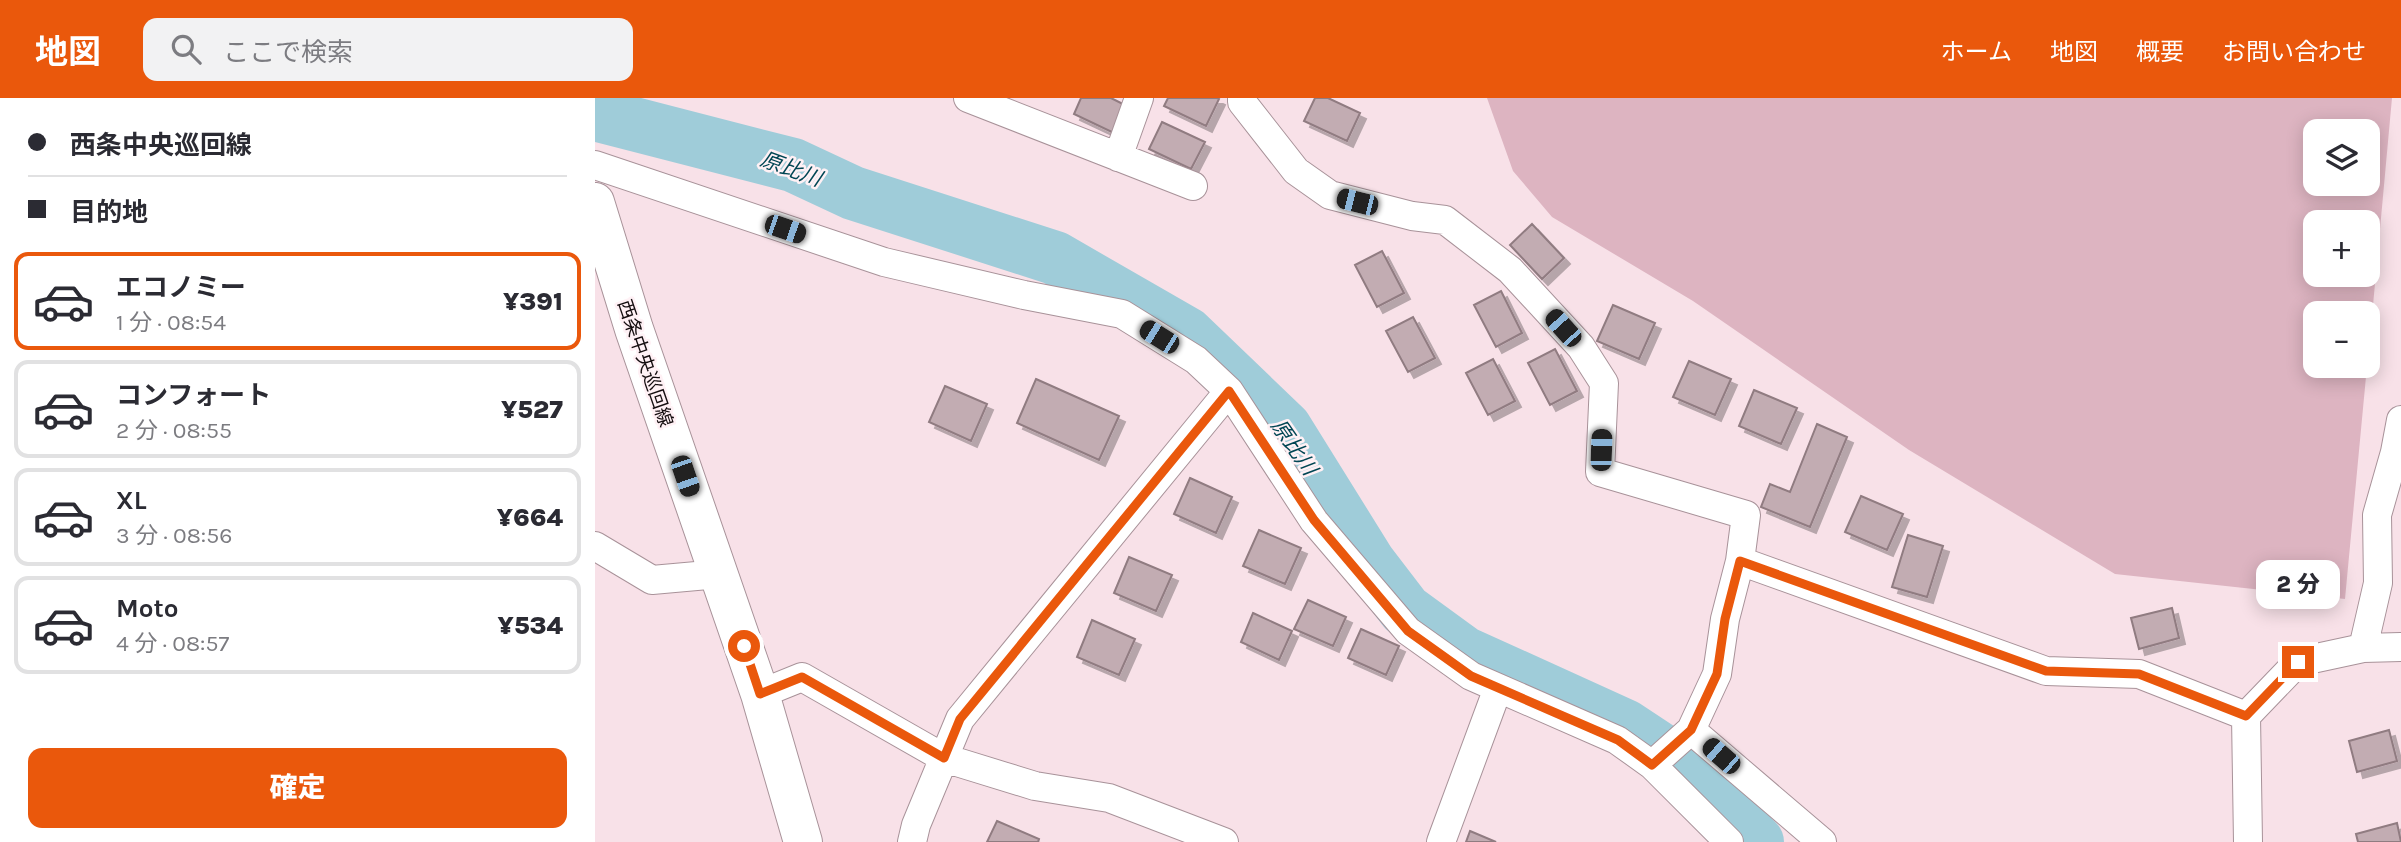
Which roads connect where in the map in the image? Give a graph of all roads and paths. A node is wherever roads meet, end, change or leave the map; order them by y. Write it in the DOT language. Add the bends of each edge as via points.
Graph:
graph roads {
  1 [pos="968,98"];
  2 [pos="1139,98"];
  3 [pos="1242,98"];
  4 [pos="1118,157"];
  5 [pos="595,165"];
  6 [pos="1193,186"];
  7 [pos="595,202"];
  8 [pos="1229,391"];
  9 [pos="2401,420"];
  10 [pos="2398,451"];
  11 [pos="595,546"];
  12 [pos="1740,561"];
  13 [pos="719,574"];
  14 [pos="2389,583"];
  15 [pos="2401,647"];
  16 [pos="2363,648"];
  17 [pos="1498,688"];
  18 [pos="760,694"];
  19 [pos="2246,716"];
  20 [pos="1691,730"];
  21 [pos="944,758"];
  22 [pos="1652,765"];
  23 [pos="803,842"];
  24 [pos="912,842"];
  25 [pos="1224,842"];
  26 [pos="1441,842"];
  27 [pos="1729,842"];
  28 [pos="1822,842"];
  29 [pos="2248,842"];
  1 -- 4 [label="street"];
  2 -- 4 [label="street"];
  3 -- 12 [label="street" via="1296,171 1330,195 1445,220 1510,270 1581,348 1604,383 1600,472 1746,514"];
  4 -- 6 [label="street"];
  5 -- 8 [label="street" via="884,262 1122,314 1196,360"];
  7 -- 13 [label="street, 西条中央巡回線" via="633,328"];
  8 -- 17 [label="street" via="1314,520 1408,631 1471,676"];
  8 -- 21 [label="street" via="960,719"];
  9 -- 10 [label="street"];
  10 -- 14 [label="street" via="2377,515"];
  11 -- 13 [label="street" via="652,580"];
  12 -- 19 [label="street" via="2046,671 2139,674"];
  12 -- 20 [label="street" via="1717,674"];
  13 -- 18 [label="street, 西条中央巡回線"];
  14 -- 16 [label="street"];
  15 -- 16 [label="street"];
  16 -- 19 [label="street" via="2298,662"];
  17 -- 22 [label="street" via="1618,740"];
  17 -- 26 [label="street"];
  18 -- 21 [label="street" via="802,677"];
  18 -- 23 [label="street, 西条中央巡回線"];
  19 -- 29 [label="street"];
  20 -- 22 [label="street"];
  20 -- 28 [label="street"];
  21 -- 24 [label="street"];
  21 -- 25 [label="street" via="1035,786 1109,798"];
  22 -- 27 [label="street"];
}
